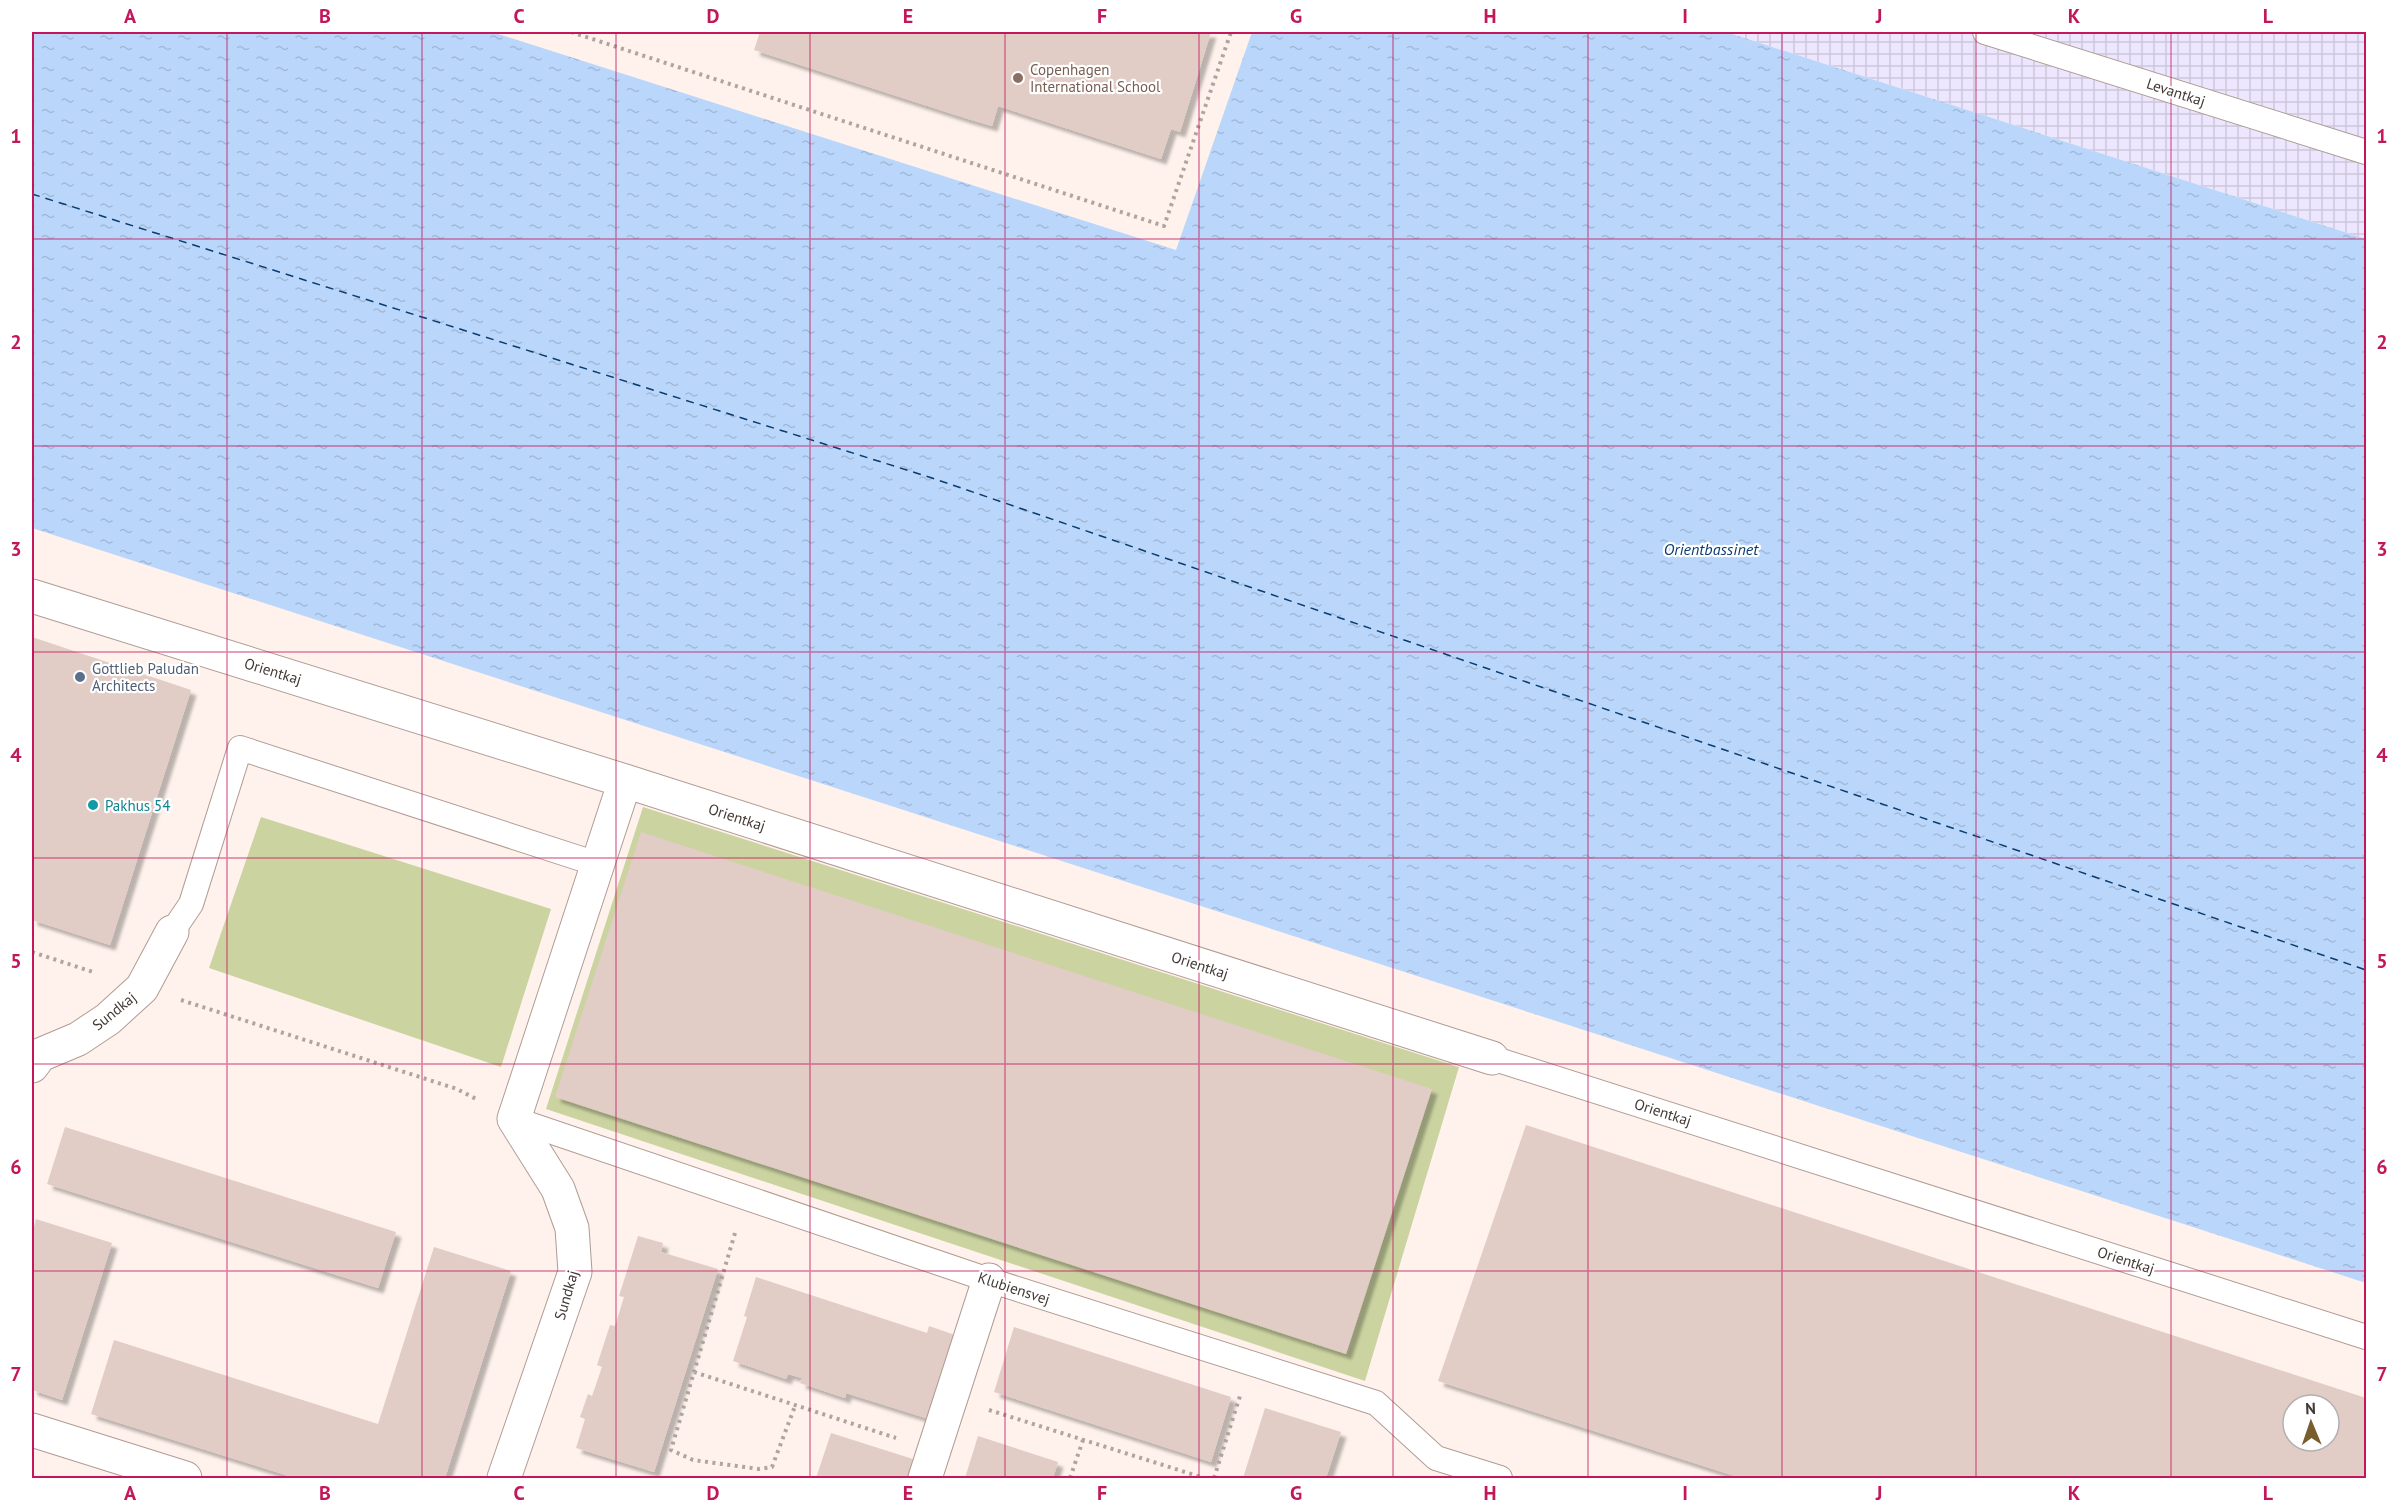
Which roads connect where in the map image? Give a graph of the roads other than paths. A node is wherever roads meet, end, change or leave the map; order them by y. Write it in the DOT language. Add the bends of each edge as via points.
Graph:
graph roads {
  1 [pos="1985,32"];
  2 [pos="2367,152"];
  3 [pos="32,596"];
  4 [pos="625,781"];
  5 [pos="597,864"];
  6 [pos="172,932"];
  7 [pos="1492,1058"];
  8 [pos="32,1066"];
  9 [pos="514,1119"];
  10 [pos="989,1280"];
  11 [pos="2367,1337"];
  12 [pos="32,1430"];
  13 [pos="930,1464"];
  14 [pos="185,1479"];
  15 [pos="504,1479"];
  16 [pos="1500,1479"];
  1 -- 2 [label="lane, Levantkaj"];
  3 -- 4 [label="street, Orientkaj"];
  4 -- 5 [label="street"];
  4 -- 7 [label="street, Orientkaj"];
  5 -- 6 [label="lane" via="240,748 191,904"];
  5 -- 9 [label="street"];
  6 -- 8 [label="street, Sundkaj" via="142,988 108,1018 78,1038 40,1055"];
  7 -- 11 [label="lane, Orientkaj"];
  9 -- 10 [label="lane, Klubiensvej"];
  9 -- 15 [label="street, Sundkaj" via="558,1189 572,1228 575,1272"];
  10 -- 13 [label="street"];
  10 -- 16 [label="lane, Klubiensvej" via="1376,1403 1436,1458"];
  12 -- 14 [label="street"];
}
